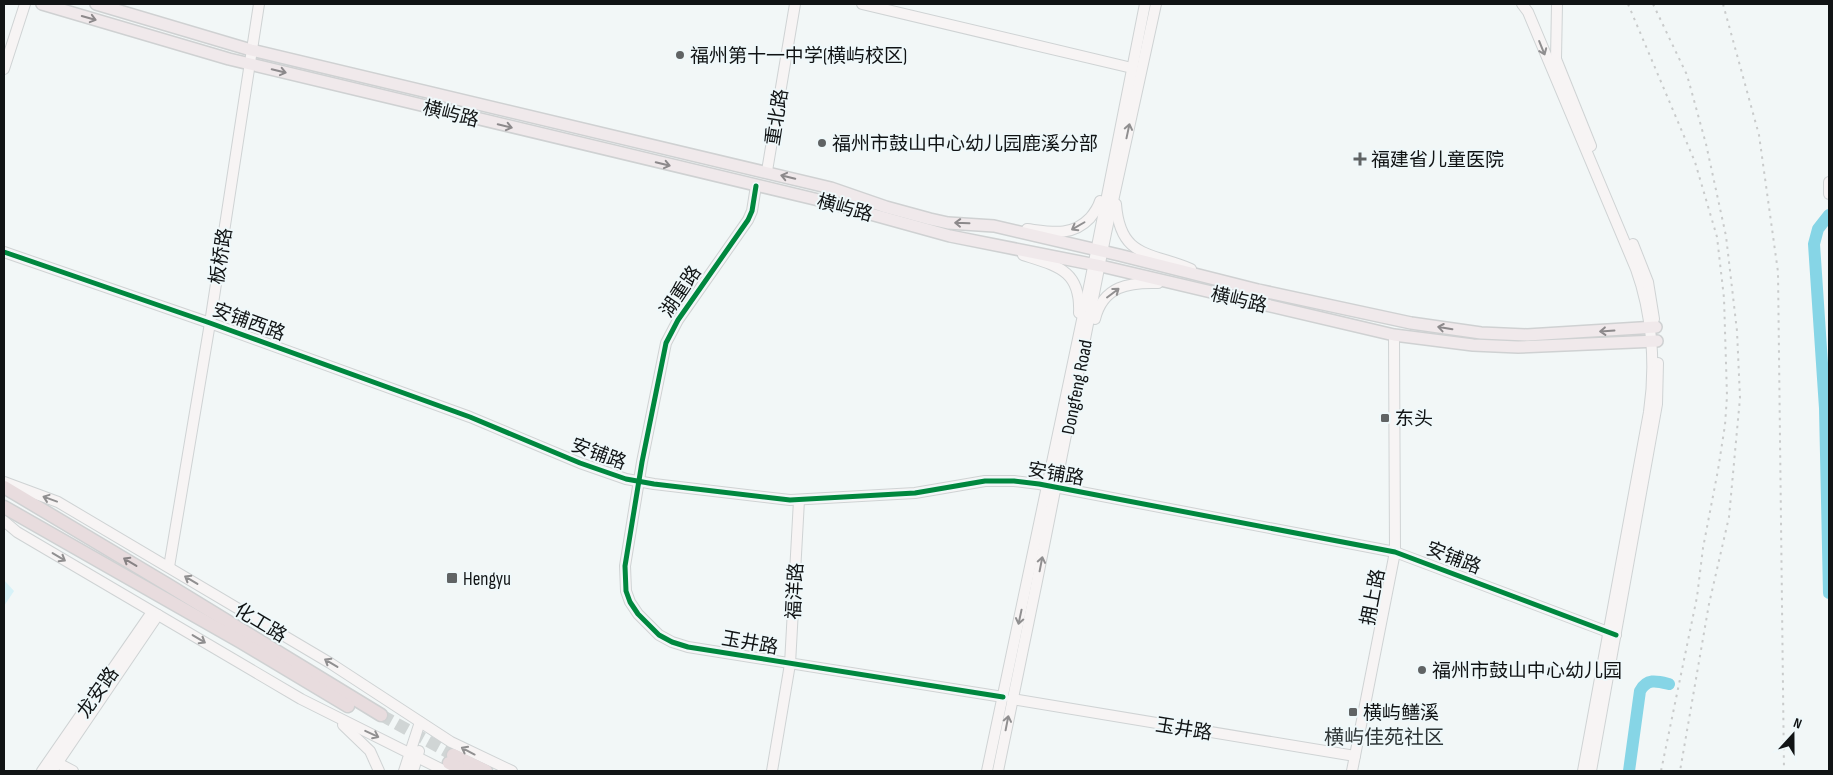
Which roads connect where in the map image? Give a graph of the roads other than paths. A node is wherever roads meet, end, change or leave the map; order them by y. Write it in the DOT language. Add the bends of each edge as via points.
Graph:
graph roads {
  1 [pos="25,4"];
  2 [pos="42,4"];
  3 [pos="96,4"];
  4 [pos="259,4"];
  5 [pos="795,4"];
  6 [pos="862,4"];
  7 [pos="1145,4"];
  8 [pos="1156,4"];
  9 [pos="1522,4"];
  10 [pos="1556,4"];
  11 [pos="252,50"];
  12 [pos="249,64"];
  13 [pos="1132,68"];
  14 [pos="4,69"];
  15 [pos="1118,137"];
  16 [pos="767,171"];
  17 [pos="1829,182"];
  18 [pos="756,186"];
  19 [pos="1115,191"];
  20 [pos="1829,193"];
  21 [pos="994,226"];
  22 [pos="992,244"];
  23 [pos="1099,251"];
  24 [pos="4,252"];
  25 [pos="1097,265"];
  26 [pos="1210,277"];
  27 [pos="1175,283"];
  28 [pos="210,323"];
  29 [pos="1652,327"];
  30 [pos="1394,335"];
  31 [pos="1077,341"];
  32 [pos="1654,341"];
  33 [pos="1080,367"];
  34 [pos="484,422"];
  35 [pos="4,482"];
  36 [pos="639,482"];
  37 [pos="1052,486"];
  38 [pos="4,487"];
  39 [pos="799,500"];
  40 [pos="4,507"];
  41 [pos="4,521"];
  42 [pos="1395,552"];
  43 [pos="169,568"];
  44 [pos="155,614"];
  45 [pos="1612,634"];
  46 [pos="790,664"];
  47 [pos="1008,698"];
  48 [pos="333,716"];
  49 [pos="423,724"];
  50 [pos="414,755"];
  51 [pos="1355,756"];
  52 [pos="53,765"];
  53 [pos="446,766"];
  54 [pos="42,771"];
  55 [pos="73,771"];
  56 [pos="379,771"];
  57 [pos="404,771"];
  58 [pos="413,771"];
  59 [pos="464,771"];
  60 [pos="486,771"];
  61 [pos="512,771"];
  62 [pos="772,771"];
  63 [pos="987,771"];
  64 [pos="998,771"];
  65 [pos="1352,771"];
  66 [pos="1583,771"];
  67 [pos="1591,771"];
  1 -- 14 [label="street"];
  2 -- 12 [label="main road, 横屿路, one-way"];
  3 -- 11 [label="main road, 横屿路"];
  4 -- 11 [label="street, 板桥路"];
  5 -- 16 [label="street, 重北路"];
  6 -- 13 [label="street"];
  7 -- 13 [label="street, Dongfeng Road"];
  19 -- 8 [label="street, Dongfeng Road, one-way"];
  9 -- 29 [label="street, one-way" via="1636,269"];
  10 -- 29 [label="street" via="1557,64 1641,263 1650,292"];
  11 -- 12 [label="street, 板桥路"];
  11 -- 16 [label="main road, 横屿路"];
  12 -- 18 [label="main road, 横屿路, one-way"];
  12 -- 28 [label="street, 板桥路"];
  13 -- 15 [label="street, Dongfeng Road"];
  15 -- 21 [label="street, one-way" via="1098,208 1082,226 1057,233"];
  15 -- 23 [label="street, Dongfeng Road"];
  21 -- 16 [label="main road, 横屿路, one-way" via="930,219"];
  17 -- 20 [label="street"];
  18 -- 22 [label="main road, 横屿路"];
  18 -- 36 [label="street, 湖重路" via="748,220 678,320 666,343"];
  19 -- 23 [label="street, Dongfeng Road"];
  19 -- 26 [label="street" via="1119,226 1129,244 1144,253"];
  21 -- 23 [label="main road, 横屿路"];
  22 -- 25 [label="main road, 横屿路"];
  22 -- 31 [label="street" via="1051,263 1067,274 1075,285 1079,301"];
  23 -- 25 [label="street, Dongfeng Road"];
  23 -- 26 [label="main road, 横屿路"];
  24 -- 28 [label="street, 安铺西路"];
  25 -- 27 [label="main road, 横屿路"];
  25 -- 31 [label="street, Dongfeng Road"];
  25 -- 33 [label="street, Dongfeng Road"];
  29 -- 26 [label="main road, 横屿路, one-way" via="1527,335 1458,330 1377,316"];
  27 -- 30 [label="main road, 横屿路"];
  33 -- 27 [label="street, one-way" via="1087,357 1098,308 1110,294 1134,283"];
  28 -- 34 [label="street, 安铺西路"];
  28 -- 43 [label="street, 板桥路"];
  29 -- 32 [label="street"];
  30 -- 32 [label="main road, 横屿路" via="1510,347"];
  30 -- 42 [label="street, 拥上路"];
  31 -- 37 [label="street, Dongfeng Road"];
  32 -- 45 [label="street" via="1649,412"];
  33 -- 37 [label="street, Dongfeng Road"];
  34 -- 36 [label="street, 安铺路" via="580,463"];
  43 -- 35 [label="street, 化工路, one-way" via="58,502"];
  36 -- 39 [label="street, 安铺路"];
  36 -- 46 [label="street, 玉井路" via="624,573 628,596 638,614 659,636 680,645"];
  37 -- 39 [label="street, 安铺路" via="985,481 915,493"];
  37 -- 42 [label="street, 安铺路"];
  37 -- 47 [label="street, Dongfeng Road"];
  40 -- 38 [label="highway, 化工路, one-way" via="379,719 168,585"];
  39 -- 46 [label="street, 福洋路"];
  41 -- 44 [label="street, one-way" via="17,532"];
  42 -- 45 [label="street, 安铺路"];
  42 -- 51 [label="street, 拥上路"];
  49 -- 43 [label="street, 化工路, one-way" via="346,673"];
  44 -- 48 [label="street, one-way"];
  44 -- 52 [label="street, 龙安路"];
  45 -- 66 [label="street"];
  45 -- 67 [label="street"];
  46 -- 47 [label="street, 玉井路"];
  46 -- 62 [label="street, 福洋路"];
  47 -- 51 [label="street, 玉井路"];
  47 -- 63 [label="street, Dongfeng Road"];
  64 -- 47 [label="street, Dongfeng Road, one-way"];
  48 -- 50 [label="street, one-way"];
  48 -- 56 [label="street" via="365,745"];
  49 -- 50 [label="street"];
  61 -- 49 [label="street, 化工路, one-way" via="474,754"];
  50 -- 53 [label="street"];
  50 -- 57 [label="street"];
  50 -- 58 [label="street"];
  51 -- 65 [label="street, 拥上路"];
  52 -- 54 [label="street, 龙安路"];
  52 -- 55 [label="street"];
  53 -- 59 [label="highway"];
  53 -- 60 [label="highway"];
}
